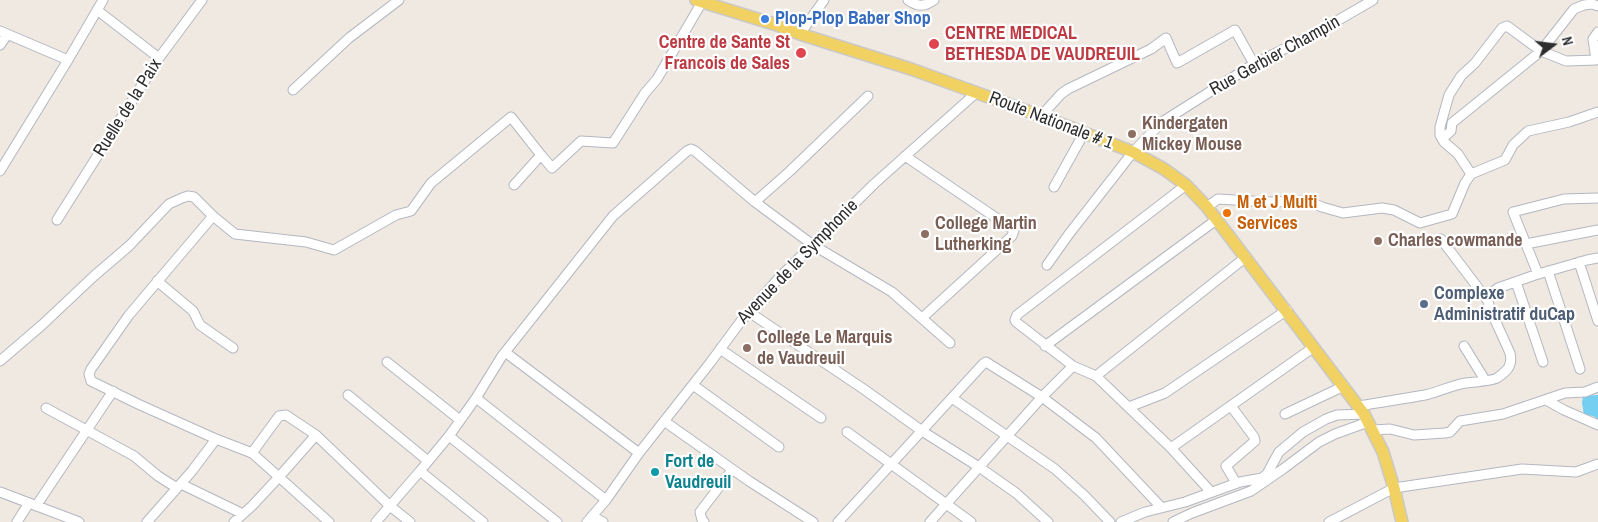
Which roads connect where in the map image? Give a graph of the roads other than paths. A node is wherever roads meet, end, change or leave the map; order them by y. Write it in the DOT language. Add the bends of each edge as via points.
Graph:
graph roads {
  1 [pos="103,0"];
  2 [pos="202,0"];
  3 [pos="399,0"];
  4 [pos="824,0"];
  5 [pos="908,0"];
  6 [pos="934,0"];
  7 [pos="1373,0"];
  8 [pos="699,1"];
  9 [pos="1598,6"];
  10 [pos="97,10"];
  11 [pos="1598,32"];
  12 [pos="4,33"];
  13 [pos="800,34"];
  14 [pos="0,45"];
  15 [pos="1541,51"];
  16 [pos="159,58"];
  17 [pos="68,60"];
  18 [pos="1597,63"];
  19 [pos="1254,64"];
  20 [pos="293,90"];
  21 [pos="976,93"];
  22 [pos="868,96"];
  23 [pos="1598,112"];
  24 [pos="1041,116"];
  25 [pos="1084,133"];
  26 [pos="1442,139"];
  27 [pos="1133,152"];
  28 [pos="541,155"];
  29 [pos="905,156"];
  30 [pos="0,171"];
  31 [pos="1471,174"];
  32 [pos="514,185"];
  33 [pos="1186,185"];
  34 [pos="1054,187"];
  35 [pos="1598,198"];
  36 [pos="755,202"];
  37 [pos="1207,207"];
  38 [pos="213,216"];
  39 [pos="57,220"];
  40 [pos="1216,220"];
  41 [pos="1598,230"];
  42 [pos="1441,239"];
  43 [pos="1526,244"];
  44 [pos="812,245"];
  45 [pos="1246,257"];
  46 [pos="1598,258"];
  47 [pos="1579,262"];
  48 [pos="1047,265"];
  49 [pos="1548,272"];
  50 [pos="1538,274"];
  51 [pos="158,281"];
  52 [pos="1516,282"];
  53 [pos="1488,301"];
  54 [pos="1287,310"];
  55 [pos="749,312"];
  56 [pos="922,318"];
  57 [pos="1598,321"];
  58 [pos="950,343"];
  59 [pos="1045,346"];
  60 [pos="1464,346"];
  61 [pos="1314,347"];
  62 [pos="233,348"];
  63 [pos="720,349"];
  64 [pos="506,352"];
  65 [pos="0,361"];
  66 [pos="387,362"];
  67 [pos="1543,362"];
  68 [pos="1073,366"];
  69 [pos="1580,369"];
  70 [pos="1096,376"];
  71 [pos="1485,380"];
  72 [pos="693,385"];
  73 [pos="1344,386"];
  74 [pos="1598,387"];
  75 [pos="113,391"];
  76 [pos="348,395"];
  77 [pos="476,398"];
  78 [pos="952,398"];
  79 [pos="1042,398"];
  80 [pos="1546,400"];
  81 [pos="1231,406"];
  82 [pos="1129,407"];
  83 [pos="46,408"];
  84 [pos="1285,414"];
  85 [pos="821,418"];
  86 [pos="1366,418"];
  87 [pos="460,420"];
  88 [pos="664,421"];
  89 [pos="1598,426"];
  90 [pos="86,431"];
  91 [pos="922,431"];
  92 [pos="847,432"];
  93 [pos="316,435"];
  94 [pos="449,436"];
  95 [pos="1007,436"];
  96 [pos="216,439"];
  97 [pos="779,446"];
  98 [pos="1171,448"];
  99 [pos="252,453"];
  100 [pos="639,453"];
  101 [pos="428,461"];
  102 [pos="892,464"];
  103 [pos="1598,464"];
  104 [pos="980,467"];
  105 [pos="732,470"];
  106 [pos="420,471"];
  107 [pos="279,477"];
  108 [pos="1236,483"];
  109 [pos="179,486"];
  110 [pos="1394,488"];
  111 [pos="0,492"];
  112 [pos="1212,492"];
  113 [pos="606,500"];
  114 [pos="33,504"];
  115 [pos="947,504"];
  116 [pos="390,506"];
  117 [pos="1161,507"];
  118 [pos="243,514"];
  119 [pos="589,519"];
  120 [pos="17,522"];
  121 [pos="79,522"];
  122 [pos="147,522"];
  123 [pos="234,522"];
  124 [pos="329,522"];
  125 [pos="376,522"];
  126 [pos="410,522"];
  127 [pos="483,522"];
  128 [pos="557,522"];
  129 [pos="603,522"];
  130 [pos="704,522"];
  131 [pos="813,522"];
  132 [pos="838,522"];
  133 [pos="930,522"];
  134 [pos="971,522"];
  135 [pos="1048,522"];
  136 [pos="1110,522"];
  137 [pos="1121,522"];
  138 [pos="1173,522"];
  139 [pos="1329,522"];
  140 [pos="1402,522"];
  1 -- 10 [label="street"];
  2 -- 16 [label="street, Ruelle de la Paix"];
  3 -- 20 [label="street" via="349,38"];
  4 -- 13 [label="street"];
  5 -- 6 [label="street" via="916,6"];
  7 -- 19 [label="street, Rue Gerbier Champin"];
  8 -- 13 [label="main road, Route Nationale # 1"];
  8 -- 28 [label="street" via="657,79 613,143 581,141 552,168"];
  9 -- 15 [label="street" via="1592,4 1574,9"];
  10 -- 16 [label="street"];
  10 -- 17 [label="street"];
  11 -- 18 [label="street" via="1593,39"];
  12 -- 14 [label="street"];
  12 -- 17 [label="street"];
  13 -- 21 [label="main road, Route Nationale # 1"];
  15 -- 18 [label="street" via="1566,61"];
  15 -- 26 [label="street" via="1452,123 1451,131"];
  15 -- 26 [label="street" via="1507,26 1502,28 1449,95 1440,127"];
  16 -- 39 [label="street, Ruelle de la Paix"];
  17 -- 30 [label="street"];
  19 -- 24 [label="street" via="1235,30 1177,63 1166,38 1068,89"];
  19 -- 27 [label="street, Rue Gerbier Champin" via="1162,122"];
  21 -- 24 [label="main road, Route Nationale # 1"];
  21 -- 29 [label="street, Avenue de la Symphonie"];
  22 -- 36 [label="street"];
  23 -- 31 [label="street" via="1528,131 1512,145 1504,160"];
  24 -- 25 [label="main road, Route Nationale # 1"];
  25 -- 27 [label="main road, Route Nationale # 1"];
  25 -- 34 [label="street"];
  26 -- 31 [label="street" via="1458,154"];
  27 -- 33 [label="main road, Route Nationale # 1"];
  27 -- 48 [label="street, Rue Gerbier Champin"];
  28 -- 32 [label="street"];
  28 -- 38 [label="street" via="511,116 431,183 411,211 396,215 334,250 306,242 235,234"];
  29 -- 44 [label="street, Avenue de la Symphonie"];
  29 -- 56 [label="street" via="1014,230 1012,236"];
  31 -- 37 [label="street" via="1452,214 1420,223 1394,210 1382,208 1344,213 1308,201 1218,199"];
  33 -- 37 [label="main road, Route Nationale # 1"];
  33 -- 59 [label="street" via="1015,317 1016,322"];
  35 -- 43 [label="street" via="1564,199 1514,211"];
  36 -- 44 [label="street"];
  36 -- 64 [label="street" via="695,151 687,150 613,216"];
  37 -- 40 [label="main road, Route Nationale # 1"];
  38 -- 51 [label="street"];
  38 -- 65 [label="street" via="194,197 188,196 169,204 129,246"];
  40 -- 45 [label="main road, Route Nationale # 1"];
  40 -- 59 [label="street"];
  41 -- 43 [label="street"];
  42 -- 53 [label="street"];
  43 -- 50 [label="street"];
  44 -- 55 [label="street, Avenue de la Symphonie"];
  44 -- 56 [label="street" via="892,292"];
  45 -- 54 [label="main road, Route Nationale # 1"];
  45 -- 70 [label="street"];
  46 -- 47 [label="street"];
  47 -- 49 [label="street"];
  47 -- 57 [label="street"];
  49 -- 50 [label="street"];
  49 -- 69 [label="street"];
  50 -- 52 [label="street"];
  51 -- 62 [label="street" via="193,311 200,325"];
  51 -- 75 [label="street" via="91,368 91,380"];
  52 -- 53 [label="street" via="1498,288 1490,294"];
  52 -- 67 [label="street"];
  53 -- 71 [label="street" via="1512,361 1496,379"];
  54 -- 61 [label="main road, Route Nationale # 1"];
  54 -- 82 [label="street" via="1165,393"];
  55 -- 63 [label="street, Avenue de la Symphonie"];
  55 -- 91 [label="street"];
  56 -- 58 [label="street"];
  59 -- 68 [label="street"];
  60 -- 71 [label="street"];
  61 -- 73 [label="main road, Route Nationale # 1"];
  61 -- 81 [label="street"];
  63 -- 72 [label="street, Avenue de la Symphonie"];
  63 -- 85 [label="street"];
  64 -- 77 [label="street"];
  64 -- 100 [label="street"];
  66 -- 87 [label="street"];
  68 -- 70 [label="street"];
  68 -- 79 [label="street"];
  70 -- 82 [label="street"];
  71 -- 86 [label="street" via="1427,394"];
  72 -- 88 [label="street, Avenue de la Symphonie"];
  72 -- 97 [label="street"];
  73 -- 84 [label="street"];
  73 -- 86 [label="main road, Route Nationale # 1"];
  74 -- 80 [label="street"];
  75 -- 90 [label="street"];
  75 -- 96 [label="street"];
  76 -- 101 [label="street"];
  77 -- 87 [label="street"];
  77 -- 113 [label="street"];
  78 -- 79 [label="street" via="986,362"];
  78 -- 91 [label="street"];
  78 -- 95 [label="street"];
  79 -- 95 [label="street"];
  79 -- 117 [label="street" via="1096,438"];
  80 -- 86 [label="street" via="1503,414 1460,421 1445,433 1414,435"];
  80 -- 89 [label="street"];
  81 -- 98 [label="street"];
  81 -- 108 [label="street" via="1255,440 1226,466"];
  82 -- 98 [label="street"];
  83 -- 90 [label="street"];
  86 -- 108 [label="street" via="1337,415 1326,419 1292,440 1279,452 1262,478"];
  86 -- 110 [label="main road, Route Nationale # 1" via="1383,452"];
  86 -- 138 [label="street" via="1319,442 1251,491"];
  87 -- 94 [label="street"];
  88 -- 100 [label="street, Avenue de la Symphonie"];
  88 -- 105 [label="street"];
  90 -- 109 [label="street" via="134,456 158,476"];
  90 -- 114 [label="street"];
  91 -- 102 [label="street"];
  91 -- 104 [label="street"];
  92 -- 102 [label="street"];
  93 -- 99 [label="street" via="283,415"];
  93 -- 107 [label="street"];
  93 -- 116 [label="street"];
  94 -- 101 [label="street"];
  94 -- 128 [label="street"];
  95 -- 104 [label="street"];
  95 -- 136 [label="street" via="1055,469"];
  96 -- 99 [label="street"];
  96 -- 109 [label="street"];
  98 -- 112 [label="street"];
  99 -- 107 [label="street"];
  100 -- 113 [label="street, Avenue de la Symphonie"];
  101 -- 106 [label="street"];
  102 -- 115 [label="street"];
  102 -- 132 [label="street"];
  103 -- 110 [label="street" via="1576,472 1522,469"];
  104 -- 115 [label="street"];
  104 -- 135 [label="street"];
  105 -- 130 [label="street" via="700,512"];
  105 -- 131 [label="street"];
  106 -- 116 [label="street"];
  106 -- 127 [label="street"];
  107 -- 118 [label="street"];
  107 -- 124 [label="street"];
  108 -- 112 [label="street"];
  109 -- 118 [label="street"];
  109 -- 122 [label="street"];
  110 -- 139 [label="street"];
  110 -- 140 [label="main road, Route Nationale # 1"];
  111 -- 114 [label="street"];
  112 -- 117 [label="street"];
  113 -- 119 [label="street, Avenue de la Symphonie"];
  114 -- 120 [label="street"];
  114 -- 121 [label="street"];
  115 -- 133 [label="street"];
  115 -- 134 [label="street"];
  116 -- 125 [label="street"];
  116 -- 126 [label="street"];
  117 -- 137 [label="street"];
  118 -- 123 [label="street"];
  119 -- 129 [label="street"];
}
